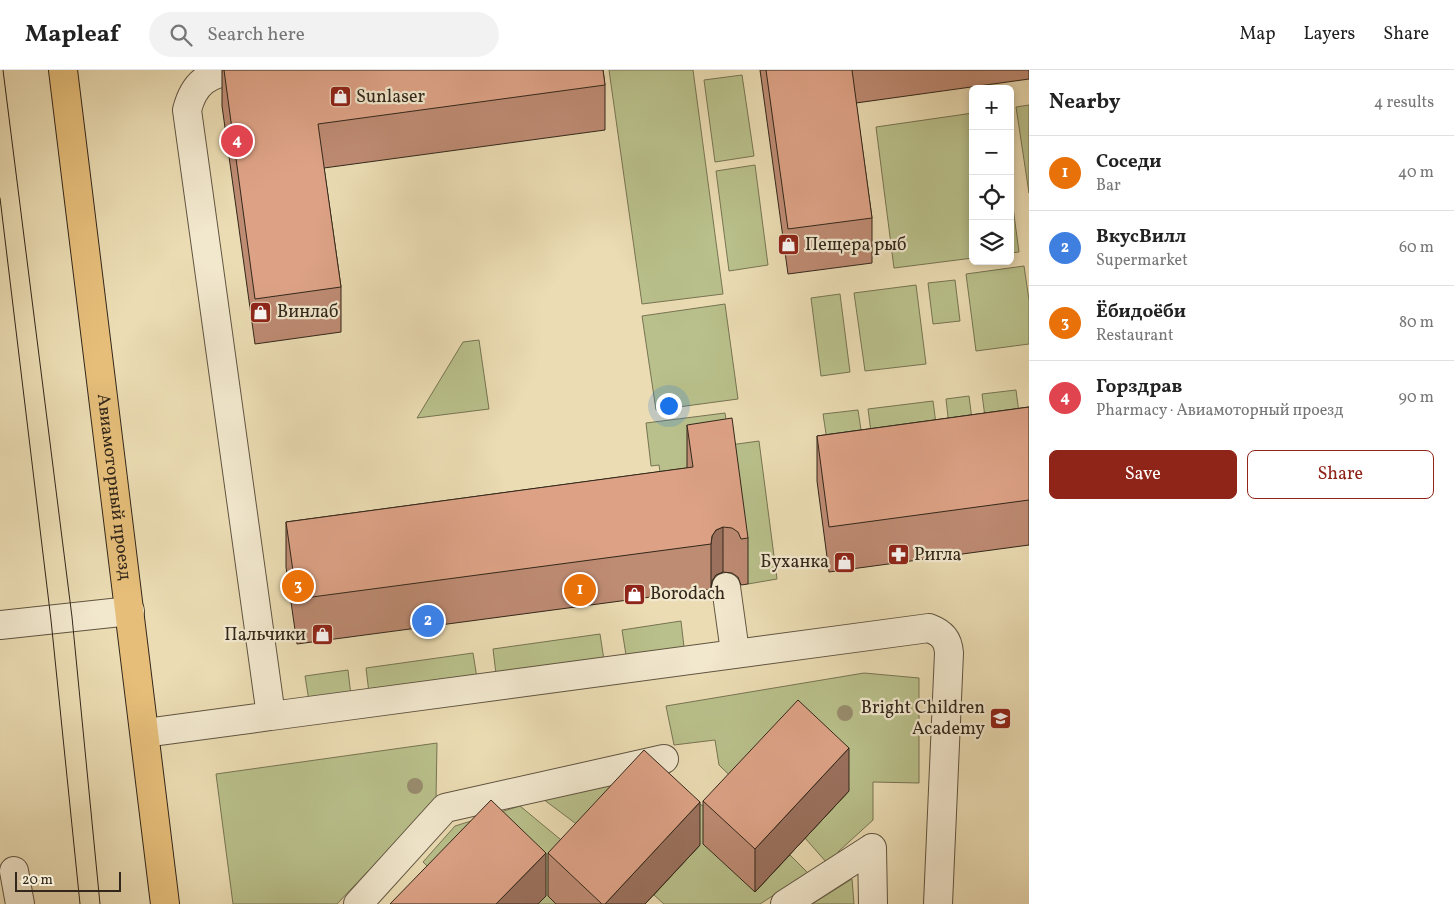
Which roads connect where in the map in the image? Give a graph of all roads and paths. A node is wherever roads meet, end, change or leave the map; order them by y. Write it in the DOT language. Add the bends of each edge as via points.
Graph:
graph roads {
  1 [pos="63,70"];
  2 [pos="235,70"];
  3 [pos="726,587"];
  4 [pos="130,611"];
  5 [pos="0,625"];
  6 [pos="735,652"];
  7 [pos="271,716"];
  8 [pos="145,733"];
  9 [pos="664,760"];
  10 [pos="14,871"];
  11 [pos="20,904"];
  12 [pos="166,904"];
  13 [pos="358,904"];
  14 [pos="785,904"];
  15 [pos="874,904"];
  16 [pos="938,904"];
  1 -- 4 [label="main road, Авиамоторный проезд"];
  2 -- 7 [label="lane" via="210,76 198,85 187,110"];
  3 -- 6 [label="lane"];
  4 -- 5 [label="lane"];
  4 -- 8 [label="main road, Авиамоторный проезд"];
  6 -- 7 [label="lane"];
  6 -- 16 [label="lane" via="918,628 929,628 943,636 949,653"];
  7 -- 8 [label="lane"];
  8 -- 12 [label="main road, Авиамоторный проезд"];
  9 -- 13 [label="lane" via="445,808"];
  10 -- 11 [label="lane"];
  14 -- 15 [label="lane" via="872,848"];
}
